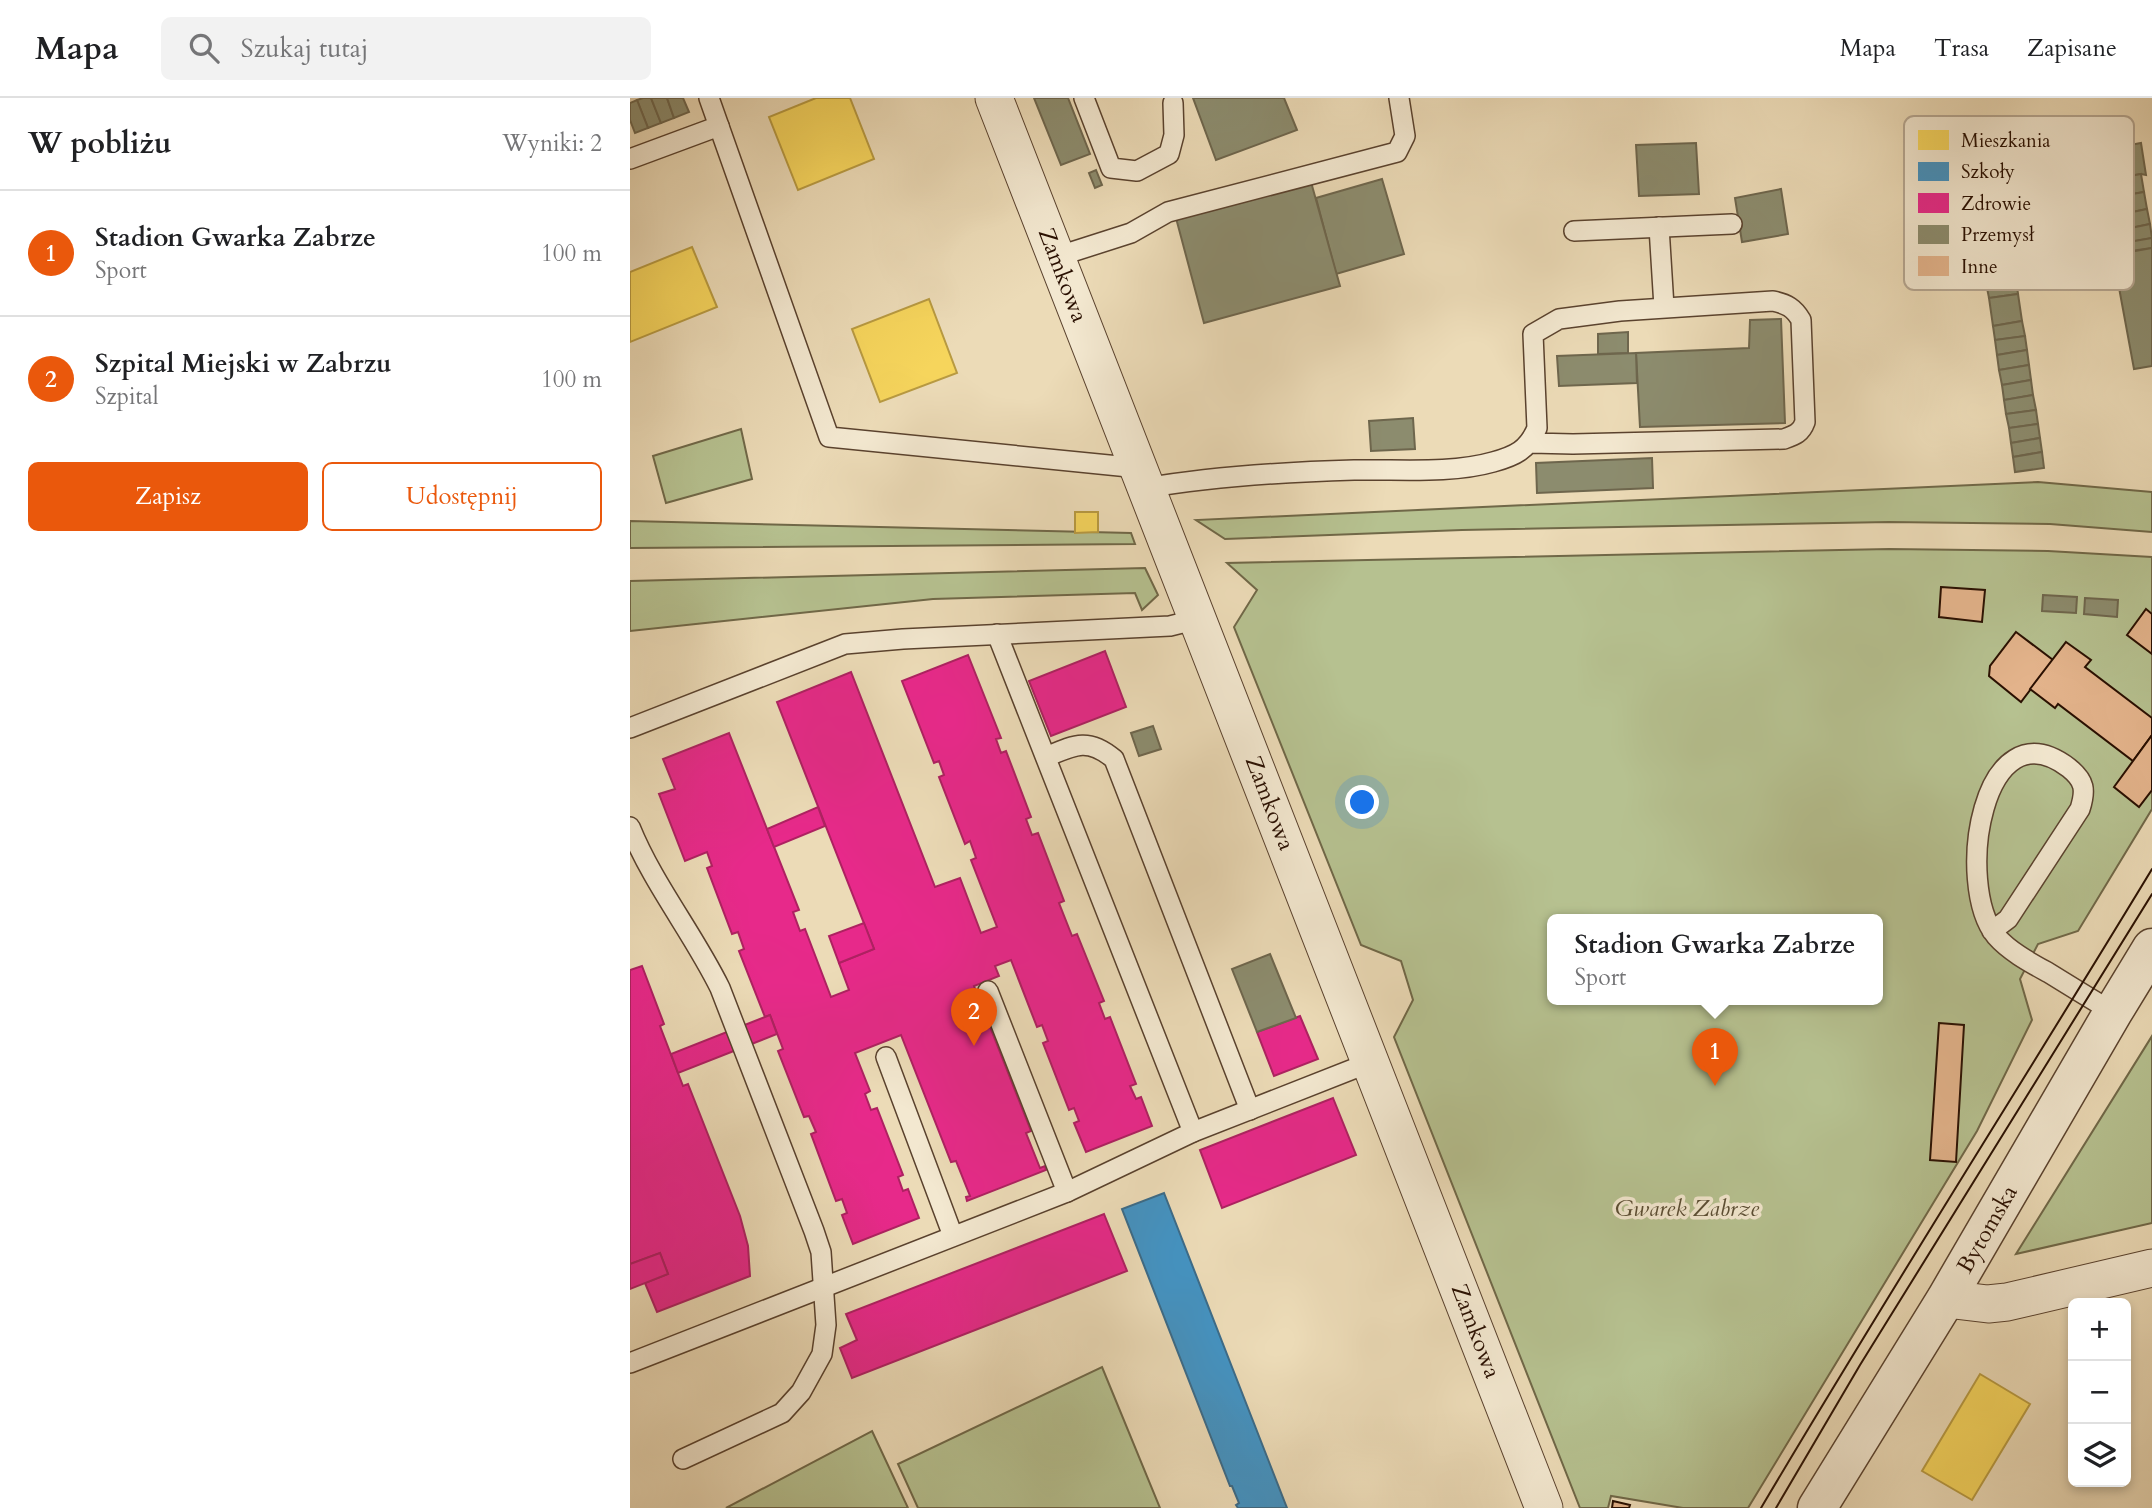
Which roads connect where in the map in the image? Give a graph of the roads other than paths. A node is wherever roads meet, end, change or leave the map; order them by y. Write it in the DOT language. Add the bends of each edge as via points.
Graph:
graph roads {
  1 [pos="709,98"];
  2 [pos="994,98"];
  3 [pos="1084,98"];
  4 [pos="1399,98"];
  5 [pos="1173,103"];
  6 [pos="719,126"];
  7 [pos="630,159"];
  8 [pos="1732,224"];
  9 [pos="1659,227"];
  10 [pos="1574,231"];
  11 [pos="1056,257"];
  12 [pos="1664,307"];
  13 [pos="1531,443"];
  14 [pos="1143,478"];
  15 [pos="1198,619"];
  16 [pos="997,634"];
  17 [pos="630,727"];
  18 [pos="1045,757"];
  19 [pos="630,827"];
  20 [pos="1992,931"];
  21 [pos="2152,948"];
  22 [pos="988,991"];
  23 [pos="2113,1012"];
  24 [pos="886,1057"];
  25 [pos="1371,1062"];
  26 [pos="1250,1110"];
  27 [pos="1192,1132"];
  28 [pos="1067,1192"];
  29 [pos="953,1236"];
  30 [pos="2152,1268"];
  31 [pos="824,1286"];
  32 [pos="1947,1299"];
  33 [pos="630,1363"];
  34 [pos="683,1459"];
  35 [pos="1544,1508"];
  36 [pos="1817,1508"];
  1 -- 6 [label="lane"];
  2 -- 11 [label="street, Zamkowa"];
  3 -- 5 [label="lane" via="1111,168 1137,171 1169,154"];
  4 -- 11 [label="lane" via="1405,136 1397,152 1168,212 1131,233"];
  6 -- 7 [label="lane"];
  6 -- 14 [label="lane" via="829,437"];
  8 -- 9 [label="lane"];
  9 -- 10 [label="lane"];
  9 -- 12 [label="lane"];
  11 -- 14 [label="street, Zamkowa"];
  12 -- 13 [label="lane" via="1559,319 1533,334 1537,428"];
  12 -- 13 [label="lane" via="1773,301 1795,310 1801,320 1802,430 1784,439"];
  13 -- 14 [label="lane" via="1517,453 1476,466 1182,481"];
  14 -- 15 [label="street, Zamkowa"];
  15 -- 16 [label="lane" via="1170,626"];
  15 -- 25 [label="street, Zamkowa"];
  16 -- 17 [label="lane" via="845,644"];
  16 -- 18 [label="lane"];
  18 -- 26 [label="lane" via="1086,745 1100,748 1114,759"];
  18 -- 27 [label="lane"];
  19 -- 31 [label="lane" via="720,988 814,1231"];
  20 -- 20 [label="lane" via="1977,873 1982,813 1993,784 2011,762 2042,753 2079,776 2085,795 2008,919"];
  20 -- 23 [label="lane" via="2018,954"];
  21 -- 23 [label="street, Bytomska"];
  22 -- 28 [label="lane"];
  23 -- 32 [label="street, Bytomska"];
  24 -- 29 [label="lane"];
  25 -- 26 [label="lane"];
  25 -- 35 [label="street, Zamkowa"];
  26 -- 27 [label="lane"];
  27 -- 28 [label="lane"];
  28 -- 29 [label="lane"];
  29 -- 31 [label="lane"];
  30 -- 32 [label="street" via="2007,1302"];
  31 -- 33 [label="lane"];
  31 -- 34 [label="lane" via="822,1354 801,1392 782,1413"];
  32 -- 36 [label="street, Bytomska"];
}
